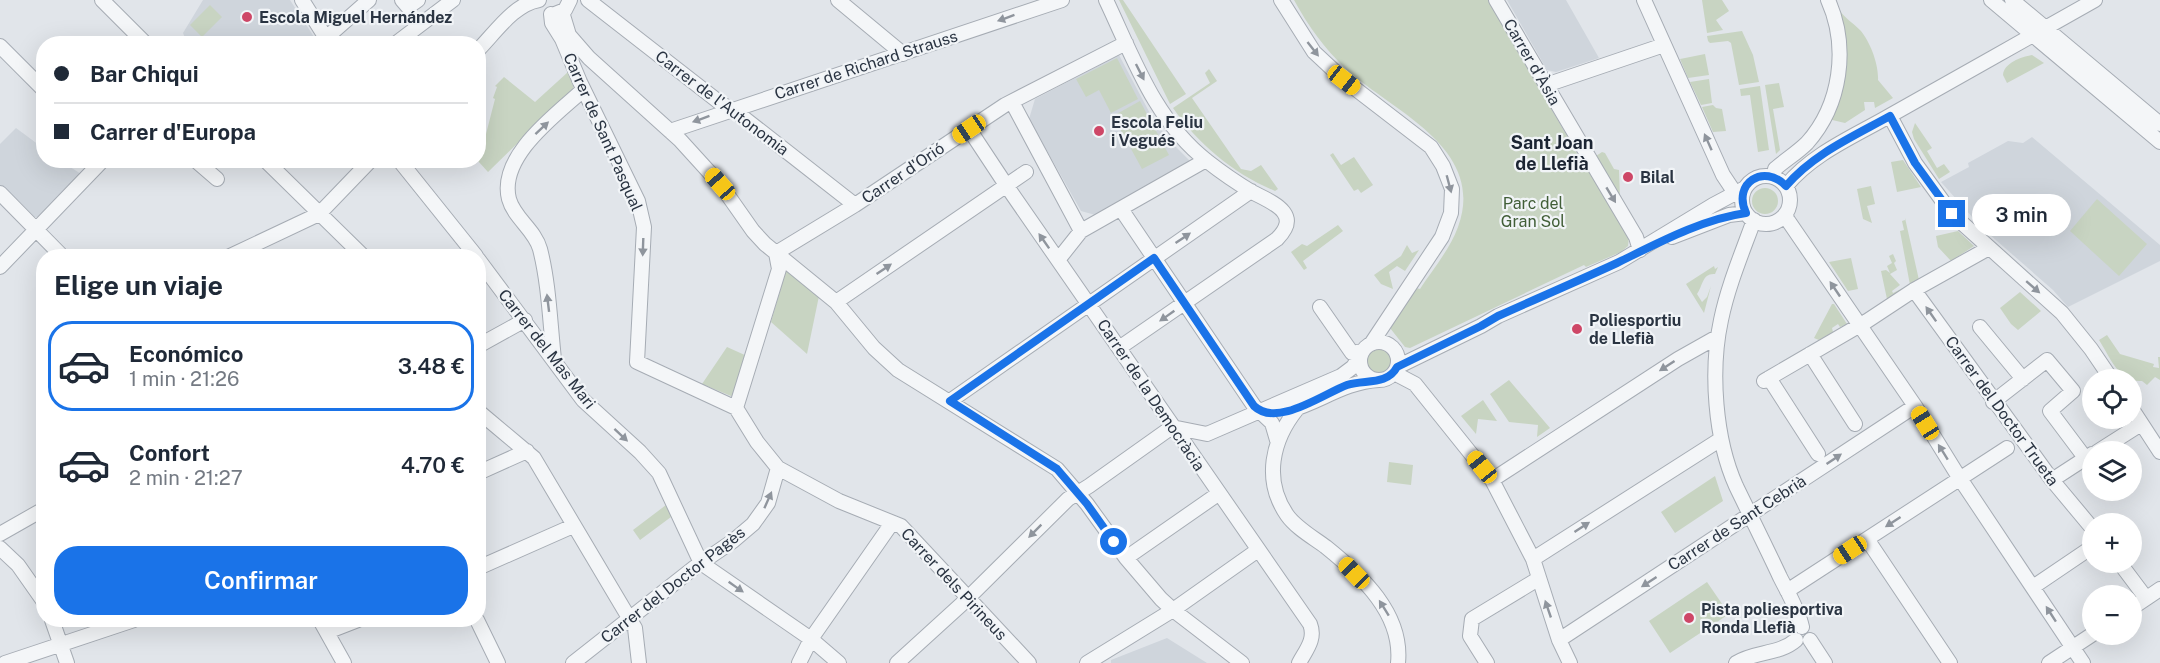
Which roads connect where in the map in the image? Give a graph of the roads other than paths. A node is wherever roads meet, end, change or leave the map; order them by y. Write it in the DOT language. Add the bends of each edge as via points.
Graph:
graph roads {
  1 [pos="102,0"];
  2 [pos="302,0"];
  3 [pos="369,0"];
  4 [pos="402,0"];
  5 [pos="418,0"];
  6 [pos="453,0"];
  7 [pos="539,0"];
  8 [pos="588,0"];
  9 [pos="838,0"];
  10 [pos="1062,0"];
  11 [pos="1106,0"];
  12 [pos="1281,0"];
  13 [pos="1496,0"];
  14 [pos="1644,0"];
  15 [pos="1828,0"];
  16 [pos="1991,0"];
  17 [pos="2012,0"];
  18 [pos="2095,0"];
  19 [pos="561,8"];
  20 [pos="2039,32"];
  21 [pos="138,36"];
  22 [pos="325,36"];
  23 [pos="328,36"];
  24 [pos="406,36"];
  25 [pos="562,39"];
  26 [pos="486,42"];
  27 [pos="1125,43"];
  28 [pos="1664,45"];
  29 [pos="0,46"];
  30 [pos="903,54"];
  31 [pos="590,58"];
  32 [pos="36,82"];
  33 [pos="1546,85"];
  34 [pos="584,90"];
  35 [pos="1012,102"];
  36 [pos="729,110"];
  37 [pos="1890,116"];
  38 [pos="2160,124"];
  39 [pos="969,129"];
  40 [pos="670,131"];
  41 [pos="2160,142"];
  42 [pos="1206,160"];
  43 [pos="96,168"];
  44 [pos="204,168"];
  45 [pos="273,168"];
  46 [pos="364,168"];
  47 [pos="405,168"];
  48 [pos="1026,172"];
  49 [pos="1774,177"];
  50 [pos="217,179"];
  51 [pos="1006,185"];
  52 [pos="1786,186"];
  53 [pos="1251,191"];
  54 [pos="1740,191"];
  55 [pos="0,193"];
  56 [pos="855,205"];
  57 [pos="1121,209"];
  58 [pos="319,214"];
  59 [pos="1786,214"];
  60 [pos="1750,217"];
  61 [pos="37,231"];
  62 [pos="1081,231"];
  63 [pos="1989,248"];
  64 [pos="55,249"];
  65 [pos="245,249"];
  66 [pos="356,249"];
  67 [pos="470,249"];
  68 [pos="1640,250"];
  69 [pos="776,253"];
  70 [pos="1154,258"];
  71 [pos="1058,260"];
  72 [pos="0,267"];
  73 [pos="486,270"];
  74 [pos="1914,290"];
  75 [pos="836,302"];
  76 [pos="1088,303"];
  77 [pos="1185,303"];
  78 [pos="1320,307"];
  79 [pos="1498,316"];
  80 [pos="525,320"];
  81 [pos="1859,325"];
  82 [pos="1980,327"];
  83 [pos="1718,337"];
  84 [pos="486,342"];
  85 [pos="1119,348"];
  86 [pos="1365,350"];
  87 [pos="1394,350"];
  88 [pos="1810,354"];
  89 [pos="554,361"];
  90 [pos="1412,361"];
  91 [pos="2105,369"];
  92 [pos="1396,370"];
  93 [pos="2023,379"];
  94 [pos="1379,380"];
  95 [pos="1415,384"];
  96 [pos="950,401"];
  97 [pos="1994,402"];
  98 [pos="1915,406"];
  99 [pos="736,408"];
  100 [pos="1297,409"];
  101 [pos="1259,411"];
  102 [pos="486,418"];
  103 [pos="1855,424"];
  104 [pos="2142,425"];
  105 [pos="1172,427"];
  106 [pos="2133,429"];
  107 [pos="1721,439"];
  108 [pos="1277,440"];
  109 [pos="2114,441"];
  110 [pos="2082,445"];
  111 [pos="2007,448"];
  112 [pos="527,451"];
  113 [pos="2160,452"];
  114 [pos="1818,454"];
  115 [pos="2082,461"];
  116 [pos="778,468"];
  117 [pos="486,469"];
  118 [pos="1960,478"];
  119 [pos="1492,480"];
  120 [pos="2052,480"];
  121 [pos="1079,493"];
  122 [pos="1218,494"];
  123 [pos="36,514"];
  124 [pos="1750,515"];
  125 [pos="2082,516"];
  126 [pos="892,523"];
  127 [pos="573,526"];
  128 [pos="0,534"];
  129 [pos="1867,539"];
  130 [pos="0,548"];
  131 [pos="1258,550"];
  132 [pos="2082,555"];
  133 [pos="1126,558"];
  134 [pos="1533,559"];
  135 [pos="701,563"];
  136 [pos="486,564"];
  137 [pos="2127,573"];
  138 [pos="1538,579"];
  139 [pos="2034,587"];
  140 [pos="2160,589"];
  141 [pos="36,591"];
  142 [pos="1787,591"];
  143 [pos="968,597"];
  144 [pos="2146,598"];
  145 [pos="2142,601"];
  146 [pos="1173,610"];
  147 [pos="629,619"];
  148 [pos="54,627"];
  149 [pos="113,627"];
  150 [pos="324,627"];
  151 [pos="340,627"];
  152 [pos="480,627"];
  153 [pos="1803,627"];
  154 [pos="327,632"];
  155 [pos="811,639"];
  156 [pos="1559,640"];
  157 [pos="1796,640"];
  158 [pos="1810,640"];
  159 [pos="2082,642"];
  160 [pos="60,645"];
  161 [pos="2074,648"];
  162 [pos="5,663"];
  163 [pos="67,663"];
  164 [pos="344,663"];
  165 [pos="498,663"];
  166 [pos="573,663"];
  167 [pos="639,663"];
  168 [pos="799,663"];
  169 [pos="838,663"];
  170 [pos="897,663"];
  171 [pos="1029,663"];
  172 [pos="1087,663"];
  173 [pos="1242,663"];
  174 [pos="1299,663"];
  175 [pos="1398,663"];
  176 [pos="1487,663"];
  177 [pos="1570,663"];
  178 [pos="1736,663"];
  179 [pos="1825,663"];
  180 [pos="1950,663"];
  181 [pos="2049,663"];
  182 [pos="2083,663"];
  1 -- 21 [label="street"];
  2 -- 22 [label="street"];
  3 -- 23 [label="street"];
  4 -- 5 [label="street" via="408,7"];
  6 -- 24 [label="street"];
  7 -- 19 [label="street" via="543,9"];
  7 -- 26 [label="street" via="517,11"];
  8 -- 36 [label="street, Carrer de l'Autonomia"];
  9 -- 30 [label="street"];
  10 -- 30 [label="street, Carrer de Richard Strauss, one-way"];
  11 -- 27 [label="street"];
  12 -- 86 [label="street, one-way" via="1314,52 1431,147 1452,189 1451,213 1442,237"];
  13 -- 33 [label="street, Carrer d'Àsia"];
  14 -- 28 [label="street"];
  15 -- 49 [label="street" via="1839,39 1840,62 1833,98 1819,128 1775,169"];
  16 -- 20 [label="street"];
  17 -- 20 [label="street"];
  18 -- 20 [label="street"];
  19 -- 25 [label="street, Carrer de Sant Pasqual" via="552,23"];
  19 -- 31 [label="street" via="569,35"];
  20 -- 37 [label="street"];
  20 -- 38 [label="street"];
  20 -- 41 [label="street"];
  25 -- 31 [label="street"];
  25 -- 34 [label="street, Carrer de Sant Pasqual"];
  27 -- 35 [label="street, Carrer d'Orió"];
  27 -- 42 [label="street, one-way" via="1163,115"];
  28 -- 33 [label="street"];
  54 -- 28 [label="street, one-way" via="1723,175"];
  29 -- 32 [label="street"];
  30 -- 36 [label="street, Carrer de Richard Strauss"];
  31 -- 40 [label="street"];
  33 -- 68 [label="street, Carrer d'Àsia, one-way"];
  89 -- 34 [label="street, one-way" via="540,247 509,198 509,179 527,142"];
  34 -- 99 [label="street, Carrer de Sant Pasqual, one-way" via="638,201 644,227 637,362"];
  35 -- 39 [label="street, Carrer d'Orió"];
  35 -- 62 [label="street"];
  36 -- 40 [label="street, Carrer de Richard Strauss, one-way"];
  36 -- 56 [label="street, Carrer de l'Autonomia"];
  37 -- 52 [label="street" via="1818,157"];
  37 -- 63 [label="street" via="1933,189 1952,214"];
  39 -- 51 [label="street, Carrer de la Democràcia"];
  39 -- 56 [label="street, Carrer d'Orió"];
  40 -- 69 [label="street"];
  42 -- 53 [label="street"];
  42 -- 57 [label="street"];
  43 -- 61 [label="street"];
  44 -- 50 [label="street"];
  45 -- 58 [label="street"];
  46 -- 58 [label="street"];
  47 -- 67 [label="street, Carrer del Mas Mari"];
  48 -- 51 [label="street"];
  49 -- 52 [label="street"];
  49 -- 54 [label="street" via="1758,177"];
  71 -- 51 [label="street, Carrer de la Democràcia, one-way"];
  75 -- 51 [label="street, one-way"];
  52 -- 59 [label="street" via="1790,200"];
  70 -- 53 [label="street, one-way"];
  53 -- 77 [label="street" via="1274,202 1286,215 1281,236"];
  54 -- 60 [label="street"];
  54 -- 68 [label="street"];
  55 -- 61 [label="street"];
  56 -- 69 [label="street, Carrer d'Orió"];
  57 -- 62 [label="street"];
  57 -- 70 [label="street"];
  58 -- 65 [label="street"];
  58 -- 66 [label="street"];
  59 -- 60 [label="street" via="1767,224"];
  81 -- 59 [label="street, one-way"];
  60 -- 68 [label="street" via="1729,215"];
  60 -- 83 [label="street"];
  61 -- 64 [label="street"];
  61 -- 72 [label="street"];
  62 -- 71 [label="street"];
  63 -- 74 [label="street"];
  63 -- 91 [label="street, one-way" via="2062,313"];
  68 -- 79 [label="street"];
  69 -- 75 [label="street"];
  69 -- 99 [label="street" via="779,268"];
  70 -- 76 [label="street"];
  70 -- 77 [label="street"];
  71 -- 76 [label="street, Carrer de la Democràcia"];
  73 -- 80 [label="street, Carrer del Mas Mari"];
  74 -- 81 [label="street"];
  97 -- 74 [label="street, Carrer del Doctor Trueta, one-way"];
  75 -- 96 [label="street" via="898,370"];
  76 -- 85 [label="street, Carrer de la Democràcia"];
  76 -- 96 [label="street"];
  77 -- 85 [label="street, one-way"];
  77 -- 101 [label="street"];
  78 -- 86 [label="street" via="1352,353"];
  79 -- 87 [label="street" via="1479,320 1410,351"];
  79 -- 90 [label="street"];
  80 -- 84 [label="street"];
  80 -- 89 [label="street, Carrer del Mas Mari"];
  81 -- 88 [label="street"];
  81 -- 98 [label="street"];
  82 -- 93 [label="street"];
  83 -- 107 [label="street" via="1716,396"];
  83 -- 119 [label="street, one-way" via="1678,358"];
  85 -- 105 [label="street, Carrer de la Democràcia"];
  86 -- 87 [label="street" via="1384,343"];
  86 -- 94 [label="street" via="1361,367"];
  86 -- 101 [label="street" via="1341,376"];
  87 -- 92 [label="street"];
  88 -- 103 [label="street"];
  88 -- 114 [label="street" via="1767,380"];
  89 -- 135 [label="street, Carrer del Mas Mari, one-way" via="583,400 658,473"];
  90 -- 92 [label="street"];
  90 -- 95 [label="street"];
  92 -- 94 [label="street"];
  92 -- 95 [label="street"];
  93 -- 97 [label="street"];
  93 -- 110 [label="street" via="2047,360 2073,391 2050,411"];
  94 -- 100 [label="street" via="1346,386"];
  95 -- 119 [label="street"];
  96 -- 121 [label="street" via="1057,469"];
  97 -- 120 [label="street, Carrer del Doctor Trueta"];
  118 -- 98 [label="street, one-way"];
  124 -- 98 [label="street, Carrer de Sant Cebrià, one-way"];
  99 -- 116 [label="street, Carrer dels Pirineus"];
  100 -- 101 [label="street" via="1277,414"];
  100 -- 108 [label="street"];
  101 -- 105 [label="street" via="1207,434"];
  101 -- 108 [label="street" via="1272,423"];
  102 -- 112 [label="street"];
  104 -- 113 [label="street"];
  105 -- 121 [label="street"];
  105 -- 122 [label="street, Carrer de la Democràcia"];
  106 -- 109 [label="street"];
  107 -- 124 [label="street"];
  134 -- 107 [label="street, one-way"];
  175 -- 108 [label="street, one-way" via="1399,646 1386,609 1345,564 1288,516 1276,494 1273,471"];
  111 -- 118 [label="street"];
  112 -- 117 [label="street"];
  112 -- 127 [label="street"];
  115 -- 120 [label="street"];
  116 -- 126 [label="street, Carrer dels Pirineus" via="839,501"];
  135 -- 116 [label="street, Carrer del Doctor Pagès, one-way" via="753,524 768,504"];
  118 -- 129 [label="street, one-way"];
  118 -- 139 [label="street"];
  119 -- 134 [label="street"];
  120 -- 125 [label="street, Carrer del Doctor Trueta"];
  121 -- 133 [label="street"];
  121 -- 143 [label="street, one-way" via="1068,499"];
  122 -- 131 [label="street, Carrer de la Democràcia"];
  122 -- 133 [label="street"];
  123 -- 128 [label="street"];
  124 -- 142 [label="street"];
  124 -- 156 [label="street, Carrer de Sant Cebrià, one-way"];
  126 -- 143 [label="street, Carrer dels Pirineus" via="901,526"];
  126 -- 155 [label="street"];
  127 -- 136 [label="street"];
  127 -- 147 [label="street"];
  129 -- 142 [label="street"];
  129 -- 180 [label="street"];
  130 -- 141 [label="street"];
  131 -- 146 [label="street"];
  131 -- 174 [label="street, Carrer de la Democràcia" via="1313,631"];
  132 -- 139 [label="street"];
  133 -- 146 [label="street"];
  134 -- 138 [label="street"];
  135 -- 147 [label="street, Carrer del Doctor Pagès"];
  135 -- 155 [label="street, Carrer del Mas Mari, one-way"];
  137 -- 144 [label="street"];
  156 -- 138 [label="street, one-way"];
  138 -- 176 [label="street" via="1472,620 1470,636"];
  161 -- 139 [label="street, one-way"];
  140 -- 144 [label="street"];
  142 -- 153 [label="street"];
  143 -- 170 [label="street"];
  143 -- 171 [label="street, Carrer dels Pirineus"];
  144 -- 145 [label="street"];
  146 -- 172 [label="street"];
  146 -- 173 [label="street"];
  147 -- 166 [label="street, Carrer del Doctor Pagès"];
  147 -- 167 [label="street" via="635,628"];
  148 -- 160 [label="street"];
  149 -- 160 [label="street"];
  150 -- 154 [label="street"];
  151 -- 154 [label="street"];
  152 -- 165 [label="street"];
  153 -- 157 [label="street" via="1795,632"];
  153 -- 158 [label="street" via="1810,631"];
  154 -- 164 [label="street"];
  155 -- 168 [label="street"];
  155 -- 169 [label="street, Carrer del Mas Mari"];
  156 -- 177 [label="street"];
  157 -- 158 [label="street" via="1803,644"];
  157 -- 178 [label="street" via="1785,648"];
  158 -- 179 [label="street"];
  159 -- 161 [label="street"];
  160 -- 162 [label="street"];
  160 -- 163 [label="street"];
  161 -- 181 [label="street"];
  161 -- 182 [label="street"];
}
